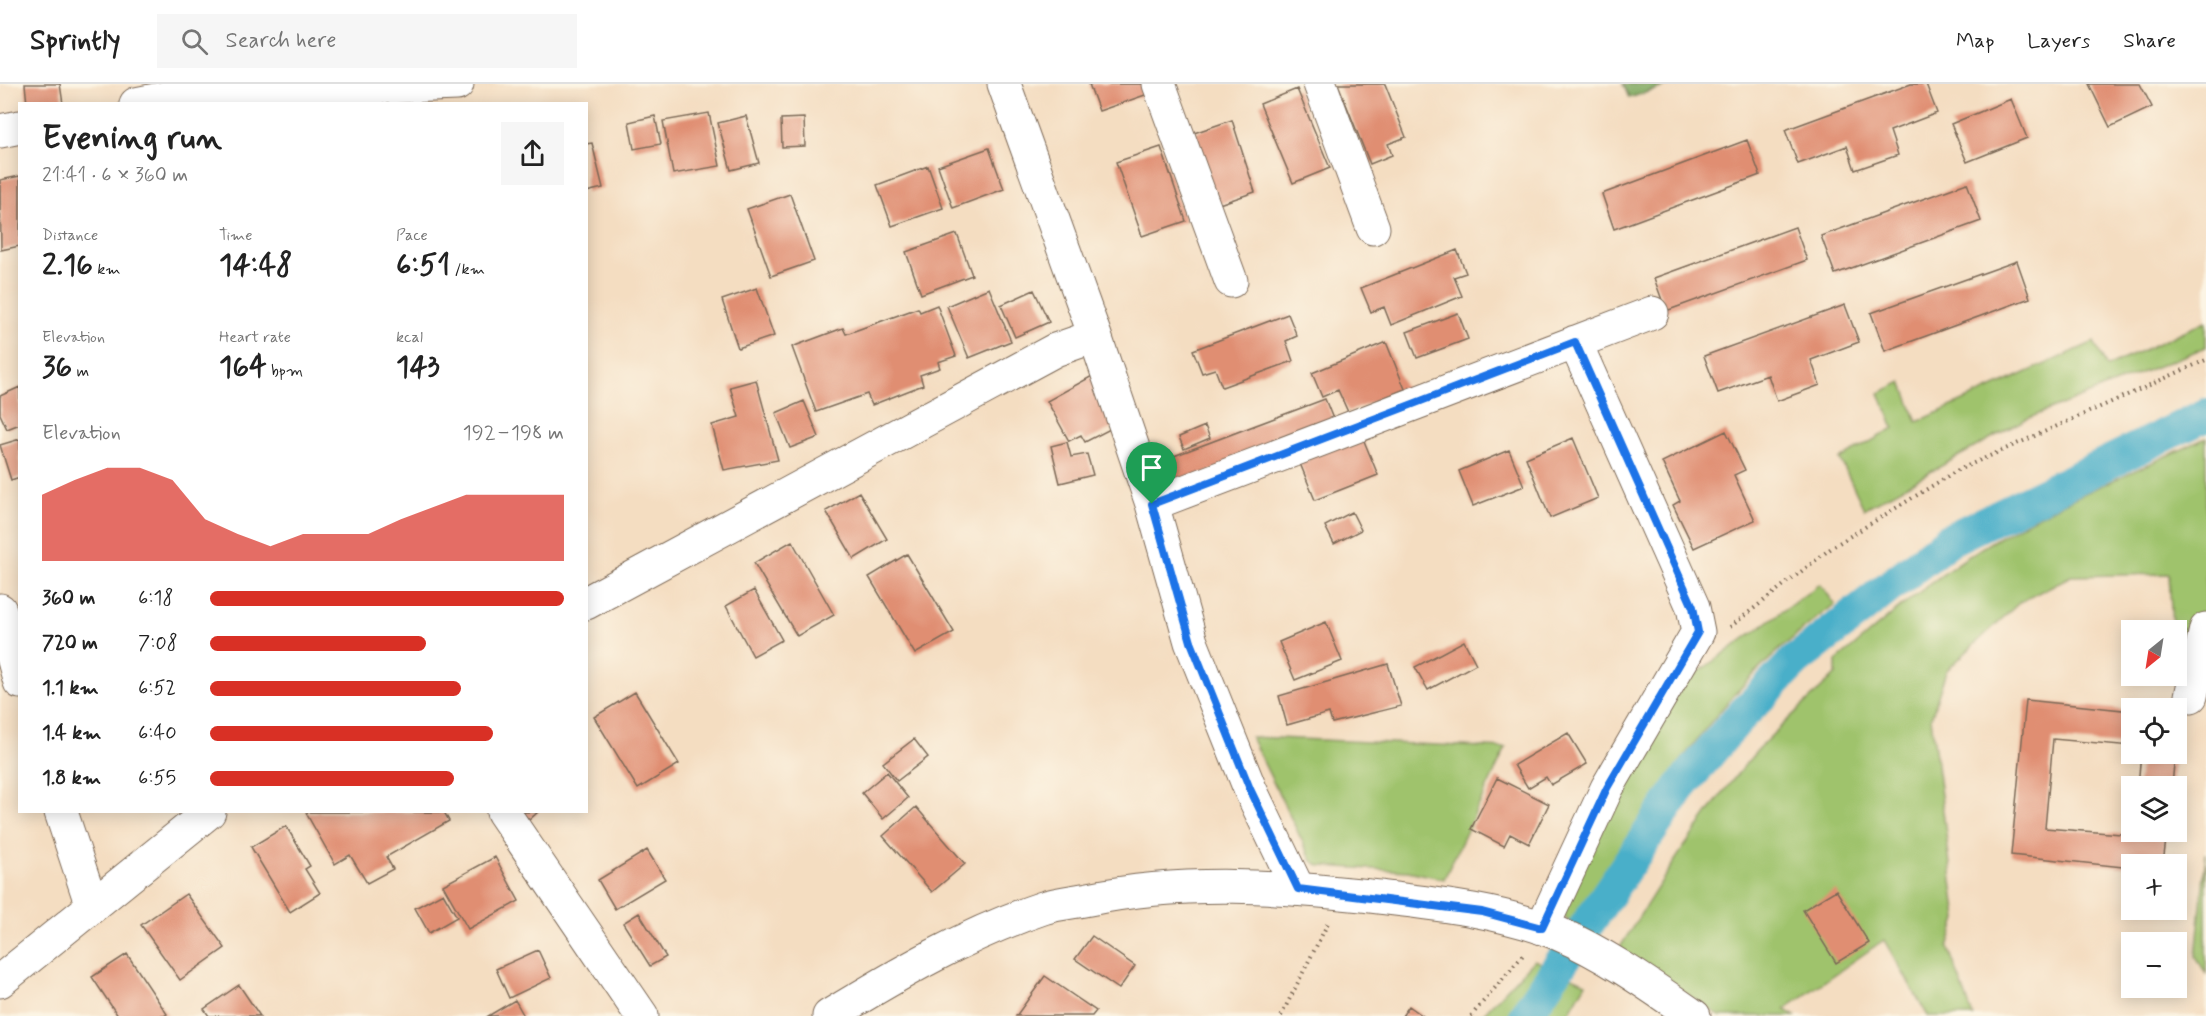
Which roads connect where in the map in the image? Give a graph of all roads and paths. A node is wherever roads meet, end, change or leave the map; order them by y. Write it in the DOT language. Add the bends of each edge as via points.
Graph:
graph roads {
  1 [pos="457,84"];
  2 [pos="1004,84"];
  3 [pos="1159,84"];
  4 [pos="1320,84"];
  5 [pos="182,99"];
  6 [pos="154,102"];
  7 [pos="18,127"];
  8 [pos="0,131"];
  9 [pos="1373,228"];
  10 [pos="1231,281"];
  11 [pos="1652,313"];
  12 [pos="1095,336"];
  13 [pos="1575,342"];
  14 [pos="2206,360"];
  15 [pos="1152,504"];
  16 [pos="588,602"];
  17 [pos="0,610"];
  18 [pos="2206,629"];
  19 [pos="1727,630"];
  20 [pos="18,675"];
  21 [pos="2191,696"];
  22 [pos="61,813"];
  23 [pos="208,813"];
  24 [pos="504,813"];
  25 [pos="1298,889"];
  26 [pos="1334,892"];
  27 [pos="92,906"];
  28 [pos="1551,932"];
  29 [pos="0,981"];
  30 [pos="642,1016"];
  31 [pos="829,1016"];
  32 [pos="1281,1016"];
  33 [pos="1471,1016"];
  34 [pos="1694,1016"];
  1 -- 5 [label="street"];
  2 -- 12 [label="street"];
  3 -- 10 [label="street"];
  4 -- 9 [label="street"];
  5 -- 6 [label="street"];
  7 -- 8 [label="street"];
  11 -- 13 [label="street"];
  12 -- 15 [label="street"];
  12 -- 16 [label="street" via="1055,350"];
  13 -- 15 [label="street"];
  13 -- 28 [label="street" via="1693,607 1698,632 1607,788"];
  14 -- 19 [label="path" via="1958,470 1834,546"];
  15 -- 25 [label="street" via="1191,642 1250,789"];
  17 -- 20 [label="street"];
  18 -- 21 [label="street"];
  22 -- 27 [label="street"];
  23 -- 27 [label="street"];
  24 -- 30 [label="street"];
  25 -- 26 [label="street"];
  25 -- 31 [label="street" via="1168,886 1045,908 911,965"];
  26 -- 28 [label="street" via="1482,912"];
  26 -- 32 [label="path" via="1327,927"];
  27 -- 29 [label="street"];
  28 -- 33 [label="path" via="1518,961"];
  28 -- 34 [label="street" via="1600,957"];
}
